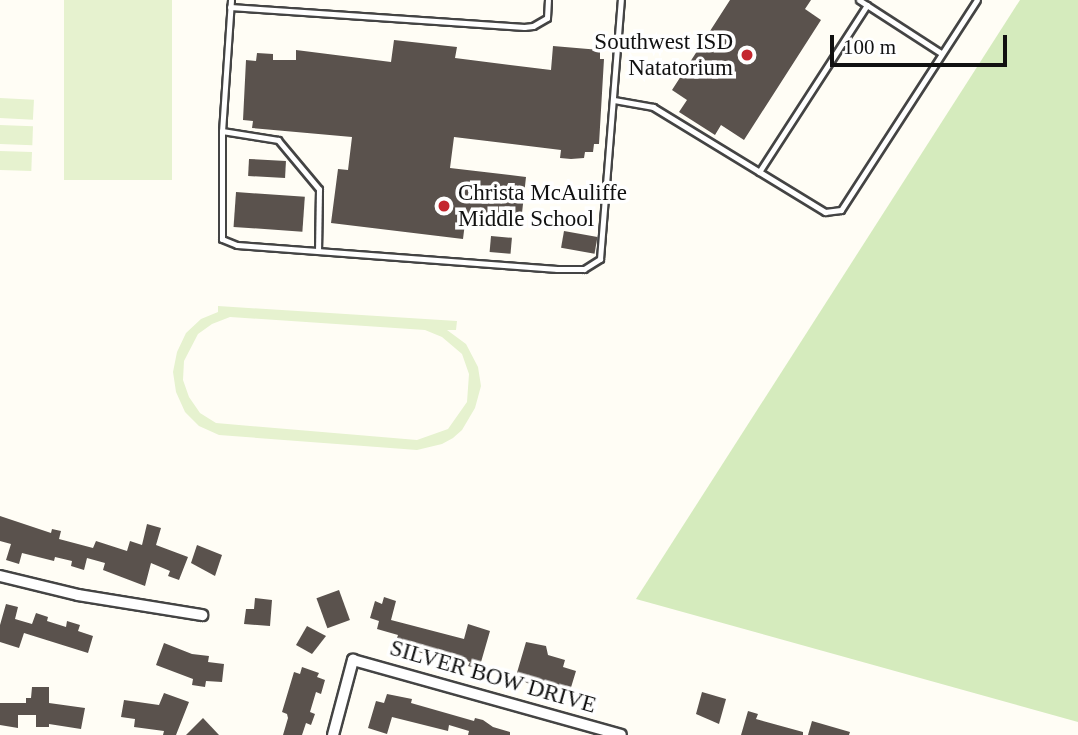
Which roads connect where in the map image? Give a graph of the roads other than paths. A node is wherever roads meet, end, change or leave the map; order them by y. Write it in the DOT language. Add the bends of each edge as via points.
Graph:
graph roads {
  1 [pos="548,0"];
  2 [pos="621,0"];
  3 [pos="859,0"];
  4 [pos="977,0"];
  5 [pos="231,3"];
  6 [pos="867,5"];
  7 [pos="942,53"];
  8 [pos="614,100"];
  9 [pos="222,131"];
  10 [pos="759,172"];
  11 [pos="318,250"];
  12 [pos="0,576"];
  13 [pos="202,615"];
  14 [pos="333,735"];
  15 [pos="621,735"];
  1 -- 5 [label="lane" via="547,18 524,27"];
  2 -- 8 [label="lane"];
  3 -- 6 [label="lane"];
  4 -- 7 [label="lane"];
  5 -- 9 [label="lane"];
  6 -- 7 [label="lane"];
  6 -- 10 [label="lane"];
  7 -- 10 [label="lane" via="841,210 825,212"];
  8 -- 10 [label="lane" via="653,107"];
  8 -- 11 [label="lane" via="600,259 584,269"];
  9 -- 11 [label="lane" via="278,139 319,189"];
  9 -- 11 [label="lane" via="222,239 237,245"];
  12 -- 13 [label="street" via="78,595"];
  14 -- 15 [label="street, SILVER BOW DRIVE" via="353,660"];
}
